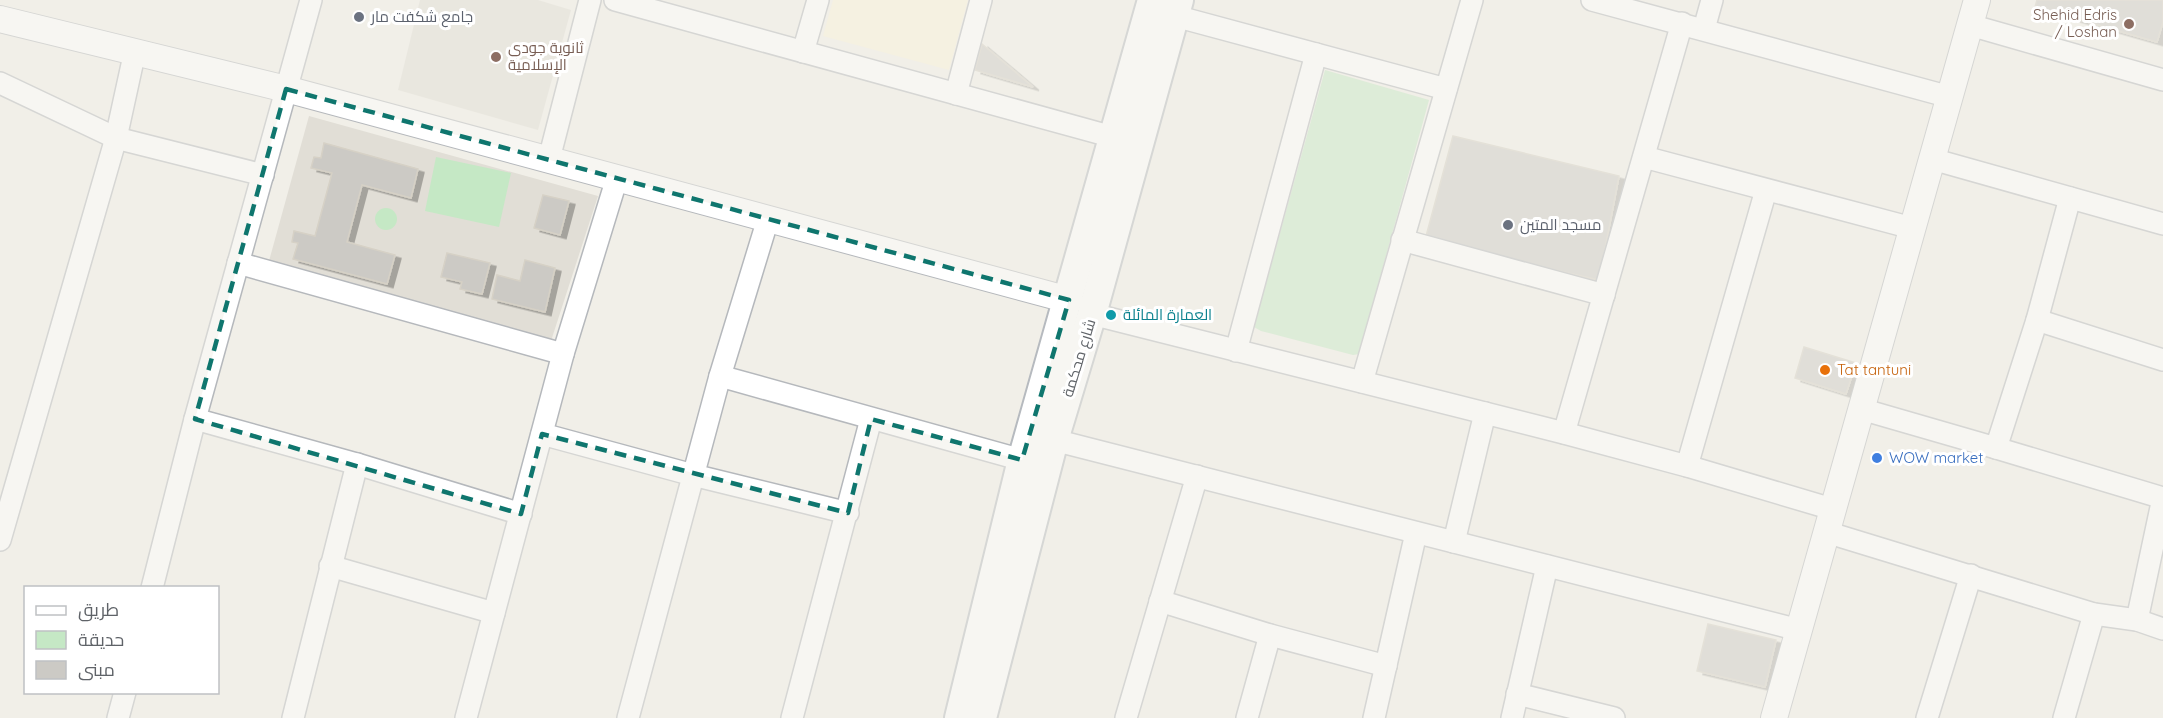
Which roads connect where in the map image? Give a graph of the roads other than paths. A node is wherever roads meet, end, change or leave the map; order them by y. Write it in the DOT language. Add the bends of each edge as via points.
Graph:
graph roads {
  1 [pos="310,0"];
  2 [pos="590,0"];
  3 [pos="615,0"];
  4 [pos="818,0"];
  5 [pos="981,0"];
  6 [pos="1472,0"];
  7 [pos="1592,0"];
  8 [pos="1712,0"];
  9 [pos="1977,0"];
  10 [pos="1169,5"];
  11 [pos="660,6"];
  12 [pos="0,19"];
  13 [pos="1682,23"];
  14 [pos="1970,25"];
  15 [pos="1704,29"];
  16 [pos="135,51"];
  17 [pos="803,52"];
  18 [pos="1316,54"];
  19 [pos="2163,80"];
  20 [pos="0,83"];
  21 [pos="286,89"];
  22 [pos="1446,89"];
  23 [pos="956,94"];
  24 [pos="1950,97"];
  25 [pos="1113,137"];
  26 [pos="116,138"];
  27 [pos="1644,158"];
  28 [pos="549,159"];
  29 [pos="1932,159"];
  30 [pos="262,175"];
  31 [pos="617,178"];
  32 [pos="1766,190"];
  33 [pos="2070,198"];
  34 [pos="768,219"];
  35 [pos="2163,224"];
  36 [pos="1912,228"];
  37 [pos="1402,240"];
  38 [pos="238,263"];
  39 [pos="1604,295"];
  40 [pos="1081,307"];
  41 [pos="2037,320"];
  42 [pos="1236,351"];
  43 [pos="563,354"];
  44 [pos="2163,360"];
  45 [pos="720,376"];
  46 [pos="1362,381"];
  47 [pos="1861,410"];
  48 [pos="1485,412"];
  49 [pos="195,419"];
  50 [pos="872,419"];
  51 [pos="1564,433"];
  52 [pos="542,434"];
  53 [pos="1054,440"];
  54 [pos="1996,448"];
  55 [pos="1022,460"];
  56 [pos="357,464"];
  57 [pos="1688,466"];
  58 [pos="693,475"];
  59 [pos="1197,476"];
  60 [pos="2163,498"];
  61 [pos="848,513"];
  62 [pos="521,514"];
  63 [pos="1829,521"];
  64 [pos="1416,532"];
  65 [pos="0,540"];
  66 [pos="1454,542"];
  67 [pos="330,566"];
  68 [pos="1547,566"];
  69 [pos="1971,575"];
  70 [pos="153,586"];
  71 [pos="1160,601"];
  72 [pos="494,613"];
  73 [pos="2094,614"];
  74 [pos="2137,620"];
  75 [pos="2163,629"];
  76 [pos="1798,630"];
  77 [pos="1270,635"];
  78 [pos="1386,666"];
  79 [pos="125,694"];
  80 [pos="1517,694"];
  81 [pos="118,718"];
  82 [pos="293,718"];
  83 [pos="466,718"];
  84 [pos="628,718"];
  85 [pos="792,718"];
  86 [pos="959,718"];
  87 [pos="982,718"];
  88 [pos="1126,718"];
  89 [pos="1247,718"];
  90 [pos="1374,718"];
  91 [pos="1512,718"];
  92 [pos="1614,718"];
  93 [pos="1774,718"];
  94 [pos="1927,718"];
  95 [pos="2064,718"];
  1 -- 21 [label="street"];
  2 -- 28 [label="street"];
  3 -- 11 [label="street"];
  4 -- 17 [label="street"];
  5 -- 23 [label="street"];
  6 -- 22 [label="street"];
  7 -- 13 [label="street"];
  8 -- 15 [label="street"];
  9 -- 14 [label="street"];
  10 -- 18 [label="street"];
  10 -- 25 [label="main road, شارع محكمة"];
  10 -- 40 [label="main road, شارع محكمة"];
  11 -- 17 [label="street"];
  12 -- 16 [label="street"];
  13 -- 15 [label="street"];
  13 -- 27 [label="street"];
  14 -- 19 [label="street"];
  14 -- 24 [label="street"];
  15 -- 24 [label="street"];
  16 -- 21 [label="street"];
  16 -- 26 [label="street"];
  17 -- 23 [label="street"];
  18 -- 22 [label="street"];
  18 -- 42 [label="street"];
  20 -- 26 [label="street"];
  21 -- 28 [label="street"];
  21 -- 30 [label="street"];
  22 -- 37 [label="street"];
  23 -- 25 [label="street"];
  24 -- 29 [label="street"];
  25 -- 40 [label="main road, شارع محكمة"];
  26 -- 30 [label="street"];
  26 -- 65 [label="street"];
  27 -- 32 [label="street"];
  27 -- 39 [label="street"];
  28 -- 31 [label="street"];
  29 -- 33 [label="street"];
  29 -- 36 [label="street"];
  30 -- 38 [label="street"];
  31 -- 34 [label="street"];
  31 -- 43 [label="street"];
  32 -- 36 [label="street"];
  32 -- 57 [label="street"];
  33 -- 35 [label="street"];
  33 -- 41 [label="street"];
  34 -- 40 [label="street"];
  34 -- 45 [label="street"];
  36 -- 47 [label="street"];
  37 -- 39 [label="street"];
  37 -- 46 [label="street"];
  38 -- 43 [label="street"];
  38 -- 49 [label="street"];
  39 -- 51 [label="street"];
  40 -- 42 [label="street"];
  40 -- 53 [label="main road, شارع محكمة"];
  40 -- 55 [label="main road, شارع محكمة"];
  41 -- 44 [label="street"];
  41 -- 54 [label="street"];
  42 -- 46 [label="street"];
  43 -- 52 [label="street"];
  45 -- 50 [label="street"];
  45 -- 58 [label="street"];
  46 -- 48 [label="street"];
  47 -- 54 [label="street"];
  47 -- 63 [label="street"];
  48 -- 51 [label="street"];
  48 -- 66 [label="street"];
  49 -- 56 [label="street"];
  49 -- 70 [label="street"];
  50 -- 55 [label="street"];
  50 -- 61 [label="street"];
  51 -- 57 [label="street"];
  52 -- 58 [label="street"];
  52 -- 62 [label="street"];
  53 -- 59 [label="street"];
  53 -- 87 [label="main road, شارع محكمة"];
  54 -- 60 [label="street"];
  55 -- 86 [label="main road, شارع محكمة"];
  56 -- 62 [label="street"];
  56 -- 67 [label="street"];
  57 -- 63 [label="street"];
  58 -- 61 [label="street"];
  58 -- 84 [label="street"];
  59 -- 64 [label="street"];
  59 -- 71 [label="street"];
  60 -- 74 [label="street"];
  61 -- 85 [label="street"];
  62 -- 72 [label="street"];
  63 -- 69 [label="street"];
  63 -- 76 [label="street"];
  64 -- 66 [label="street"];
  64 -- 78 [label="street"];
  66 -- 68 [label="street"];
  67 -- 72 [label="street"];
  67 -- 82 [label="street"];
  68 -- 76 [label="street"];
  68 -- 80 [label="street"];
  69 -- 73 [label="street"];
  69 -- 94 [label="street"];
  71 -- 77 [label="street"];
  71 -- 88 [label="street"];
  72 -- 83 [label="street"];
  73 -- 74 [label="street"];
  73 -- 95 [label="street"];
  74 -- 75 [label="street"];
  76 -- 93 [label="street"];
  77 -- 78 [label="street"];
  77 -- 89 [label="street"];
  78 -- 90 [label="street"];
  79 -- 81 [label="street"];
  80 -- 91 [label="street"];
  80 -- 92 [label="street"];
}
